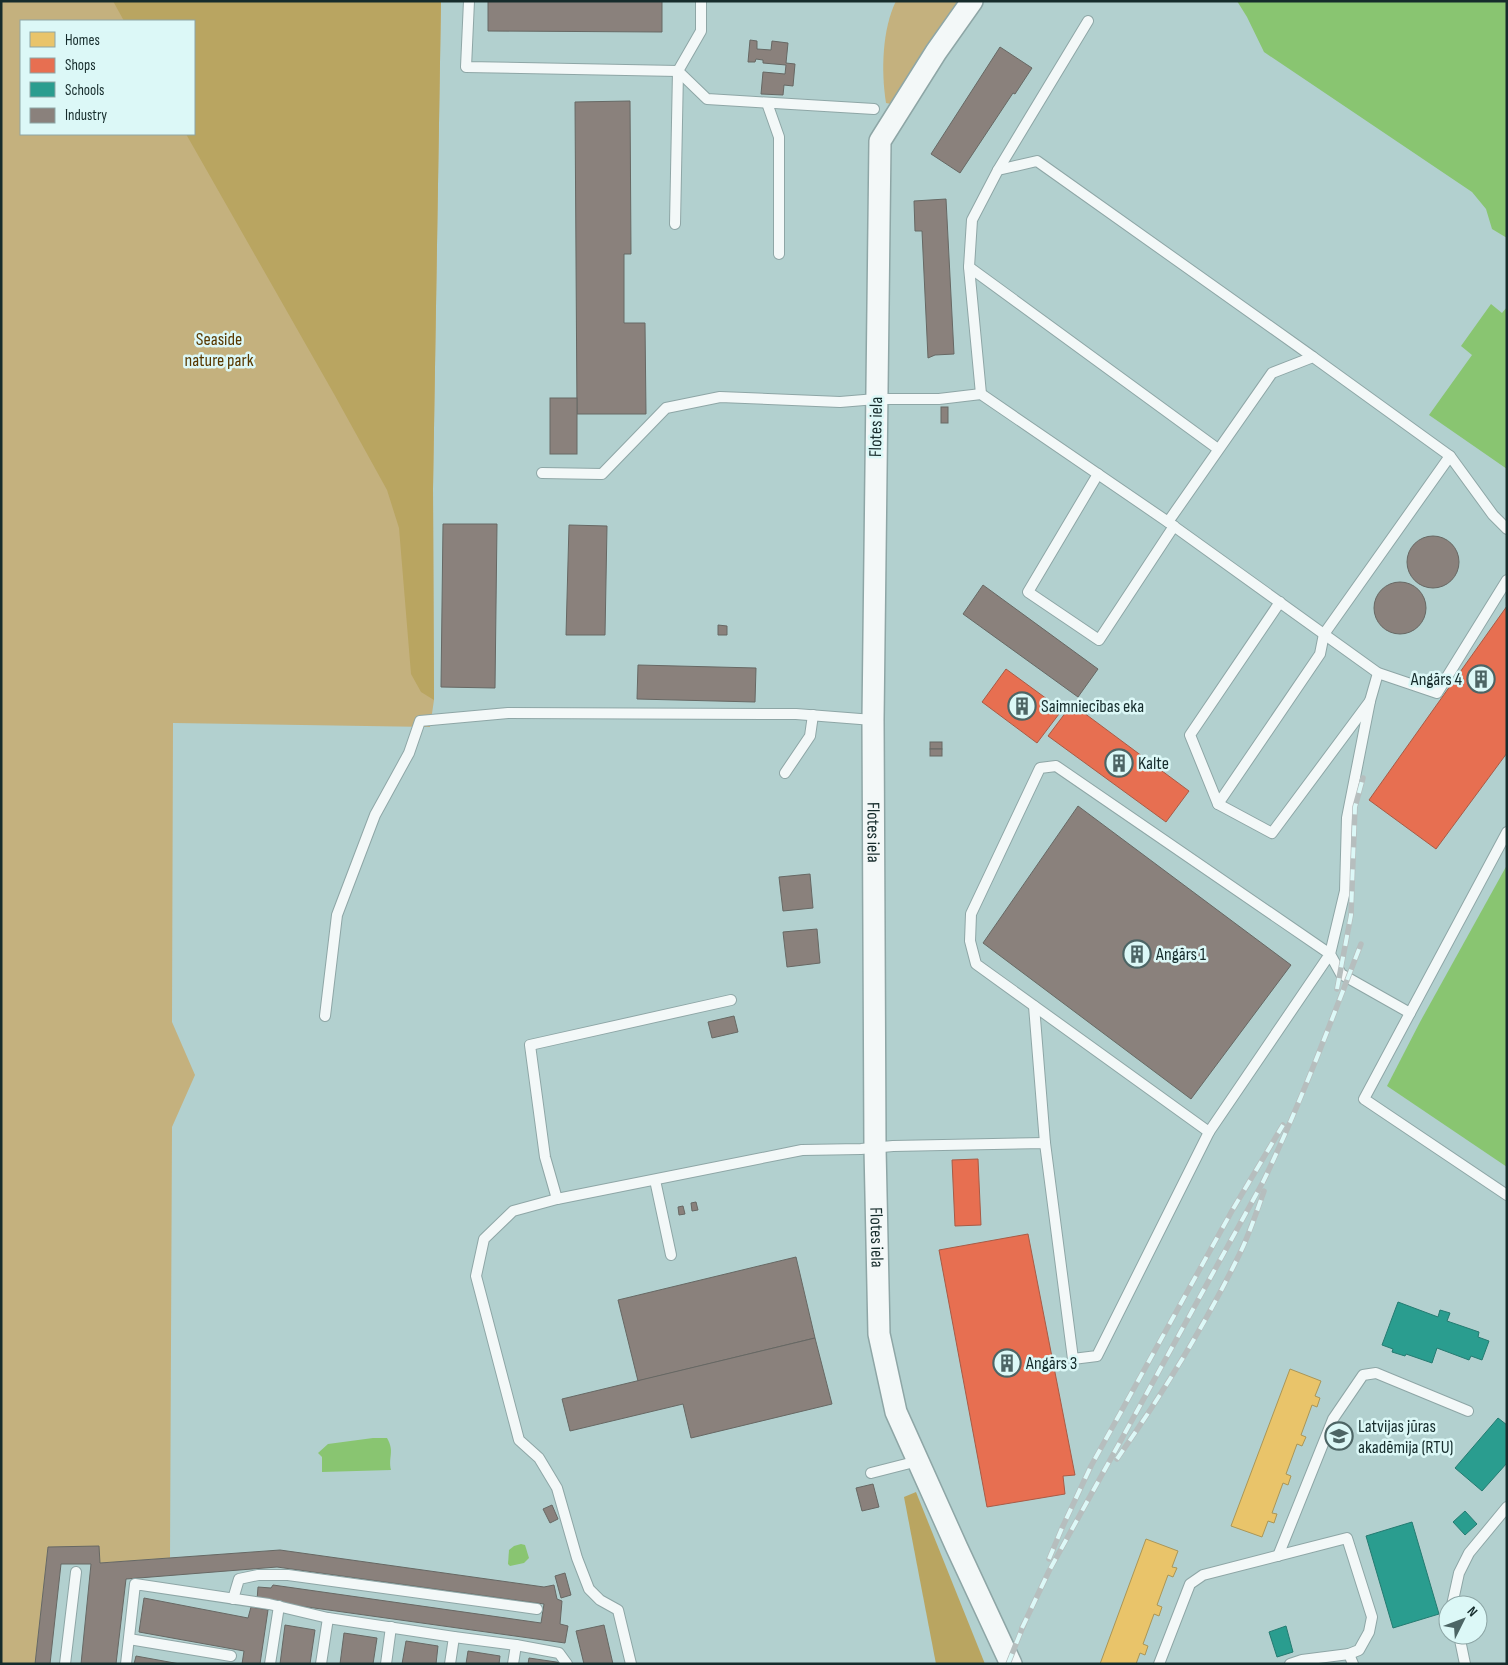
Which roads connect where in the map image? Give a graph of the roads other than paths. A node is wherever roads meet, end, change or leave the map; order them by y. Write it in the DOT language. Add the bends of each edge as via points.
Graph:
graph roads {
  1 [pos="469,1"];
  2 [pos="701,1"];
  3 [pos="972,1"];
  4 [pos="1088,21"];
  5 [pos="678,71"];
  6 [pos="766,103"];
  7 [pos="874,110"];
  8 [pos="998,170"];
  9 [pos="675,224"];
  10 [pos="779,254"];
  11 [pos="970,267"];
  12 [pos="1314,357"];
  13 [pos="981,394"];
  14 [pos="876,399"];
  15 [pos="1218,448"];
  16 [pos="1450,456"];
  17 [pos="542,474"];
  18 [pos="1098,474"];
  19 [pos="1171,524"];
  20 [pos="1507,529"];
  21 [pos="1506,581"];
  22 [pos="1280,602"];
  23 [pos="1324,634"];
  24 [pos="1378,673"];
  25 [pos="1370,701"];
  26 [pos="813,715"];
  27 [pos="873,720"];
  28 [pos="785,773"];
  29 [pos="1218,804"];
  30 [pos="1507,832"];
  31 [pos="1330,954"];
  32 [pos="731,1000"];
  33 [pos="1034,1006"];
  34 [pos="1410,1013"];
  35 [pos="325,1016"];
  36 [pos="1208,1132"];
  37 [pos="1045,1143"];
  38 [pos="875,1148"];
  39 [pos="655,1180"];
  40 [pos="1507,1194"];
  41 [pos="557,1199"];
  42 [pos="671,1255"];
  43 [pos="1468,1411"];
  44 [pos="918,1461"];
  45 [pos="870,1473"];
  46 [pos="1507,1507"];
  47 [pos="1278,1556"];
  48 [pos="76,1572"];
  49 [pos="1454,1595"];
  50 [pos="233,1598"];
  51 [pos="279,1606"];
  52 [pos="537,1609"];
  53 [pos="328,1618"];
  54 [pos="391,1627"];
  55 [pos="454,1637"];
  56 [pos="129,1639"];
  57 [pos="516,1644"];
  58 [pos="1461,1645"];
  59 [pos="231,1656"];
  60 [pos="1351,1659"];
  61 [pos="1303,1662"];
  62 [pos="65,1664"];
  63 [pos="126,1664"];
  64 [pos="270,1664"];
  65 [pos="322,1664"];
  66 [pos="386,1664"];
  67 [pos="450,1664"];
  68 [pos="513,1664"];
  69 [pos="567,1664"];
  70 [pos="631,1664"];
  71 [pos="1011,1664"];
  72 [pos="1159,1664"];
  73 [pos="1290,1664"];
  74 [pos="1465,1664"];
  1 -- 5 [label="lane" via="466,67"];
  2 -- 5 [label="lane" via="701,31"];
  3 -- 14 [label="street, Flotes iela" via="880,141"];
  4 -- 8 [label="lane"];
  5 -- 6 [label="lane" via="707,99"];
  5 -- 9 [label="lane"];
  6 -- 7 [label="lane"];
  6 -- 10 [label="lane" via="779,137"];
  8 -- 11 [label="lane" via="972,220"];
  8 -- 12 [label="lane" via="1037,161"];
  11 -- 13 [label="lane"];
  11 -- 15 [label="lane"];
  12 -- 15 [label="lane" via="1272,373"];
  12 -- 16 [label="lane"];
  13 -- 14 [label="lane" via="938,399"];
  13 -- 18 [label="lane"];
  14 -- 17 [label="lane" via="840,402 720,397 666,408 602,474"];
  14 -- 27 [label="street, Flotes iela"];
  15 -- 19 [label="lane"];
  16 -- 20 [label="lane"];
  16 -- 23 [label="lane"];
  18 -- 19 [label="lane"];
  18 -- 19 [label="lane" via="1028,592 1099,640"];
  19 -- 22 [label="lane"];
  21 -- 24 [label="lane" via="1437,693"];
  22 -- 23 [label="lane"];
  22 -- 29 [label="lane" via="1190,735"];
  23 -- 24 [label="lane"];
  23 -- 29 [label="lane" via="1320,654"];
  24 -- 25 [label="lane"];
  25 -- 29 [label="lane" via="1272,833"];
  25 -- 31 [label="lane" via="1347,818 1345,891"];
  26 -- 27 [label="lane"];
  26 -- 28 [label="lane" via="810,736"];
  26 -- 35 [label="lane" via="508,712 420,721 409,753 375,814 337,915"];
  27 -- 38 [label="street, Flotes iela"];
  30 -- 34 [label="lane"];
  31 -- 33 [label="lane" via="1056,766 1040,768 971,914 970,941 976,964"];
  31 -- 34 [label="lane" via="1341,974"];
  31 -- 36 [label="lane"];
  32 -- 41 [label="lane" via="530,1045 545,1156"];
  33 -- 36 [label="lane"];
  33 -- 37 [label="lane"];
  34 -- 40 [label="lane" via="1364,1099"];
  36 -- 37 [label="lane" via="1096,1356 1073,1359"];
  37 -- 38 [label="lane"];
  38 -- 39 [label="lane" via="802,1150"];
  38 -- 44 [label="street, Flotes iela" via="878,1334 896,1412"];
  39 -- 41 [label="lane"];
  39 -- 42 [label="lane"];
  41 -- 70 [label="lane" via="512,1211 484,1239 476,1276 520,1440 539,1458 557,1488 588,1589 618,1610"];
  43 -- 47 [label="lane" via="1376,1373 1363,1375 1333,1420"];
  44 -- 45 [label="lane"];
  44 -- 71 [label="street, Flotes iela"];
  46 -- 49 [label="lane" via="1469,1554 1459,1573"];
  47 -- 60 [label="lane" via="1347,1538 1372,1617 1370,1632"];
  47 -- 72 [label="lane" via="1203,1575 1190,1584"];
  48 -- 62 [label="lane"];
  50 -- 51 [label="lane"];
  50 -- 52 [label="lane" via="239,1579 288,1575"];
  50 -- 56 [label="lane" via="135,1584"];
  51 -- 53 [label="lane"];
  51 -- 64 [label="lane"];
  53 -- 54 [label="lane"];
  53 -- 65 [label="lane"];
  54 -- 55 [label="lane"];
  54 -- 66 [label="lane"];
  55 -- 57 [label="lane"];
  55 -- 67 [label="lane"];
  56 -- 59 [label="lane"];
  56 -- 63 [label="lane"];
  57 -- 68 [label="lane"];
  57 -- 69 [label="lane" via="559,1653"];
  58 -- 74 [label="lane"];
  60 -- 61 [label="lane"];
  61 -- 73 [label="lane"];
}
